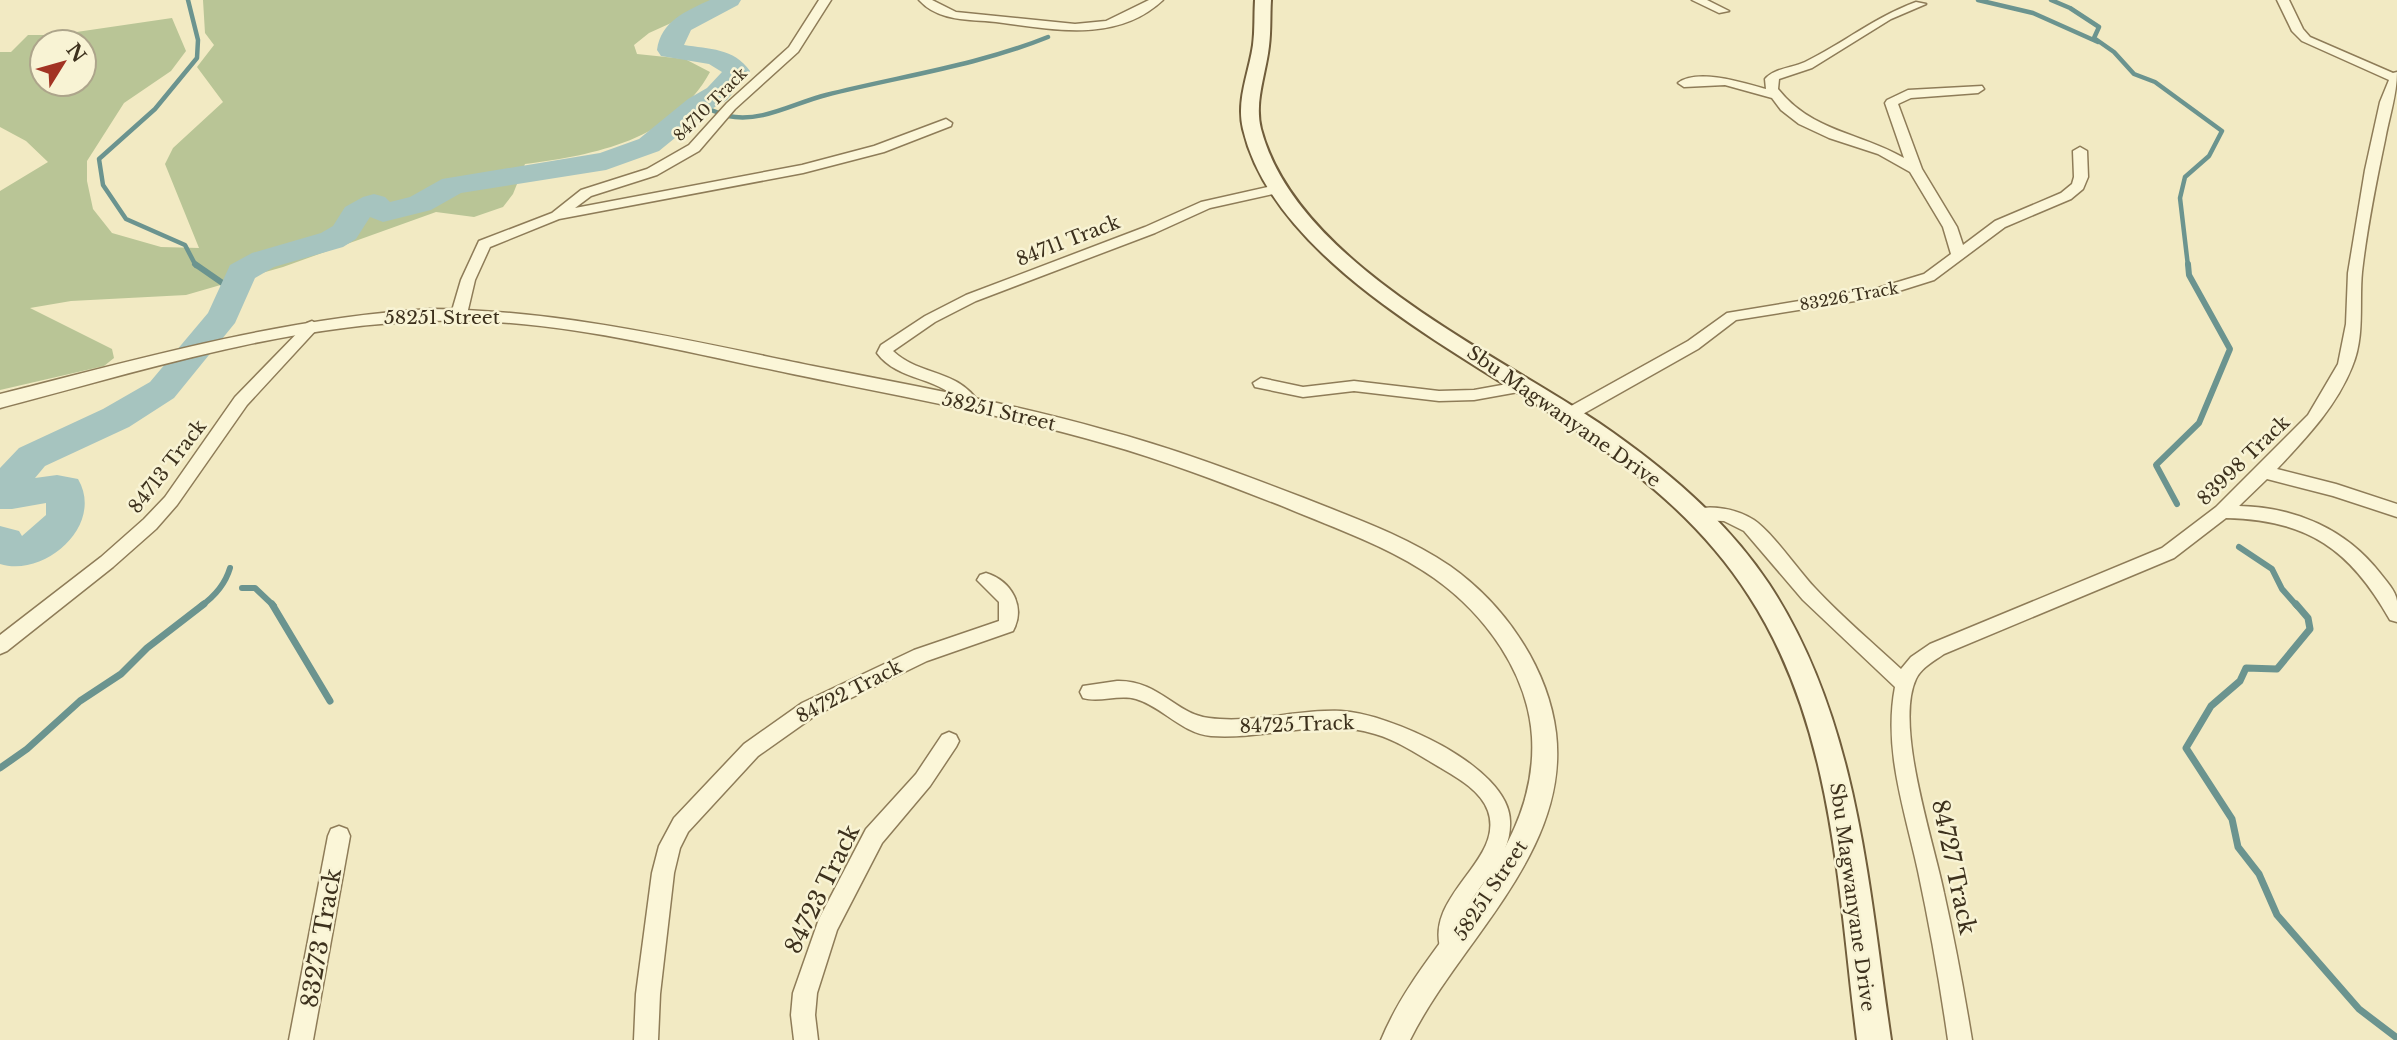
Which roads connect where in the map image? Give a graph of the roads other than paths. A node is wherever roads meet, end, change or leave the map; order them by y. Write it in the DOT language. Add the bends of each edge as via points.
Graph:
graph roads {
  1 [pos="825,0"];
  2 [pos="925,0"];
  3 [pos="1157,0"];
  4 [pos="1263,0"];
  5 [pos="1698,0"];
  6 [pos="2283,0"];
  7 [pos="1920,4"];
  8 [pos="1723,11"];
  9 [pos="2396,77"];
  10 [pos="1684,83"];
  11 [pos="1978,89"];
  12 [pos="1778,96"];
  13 [pos="946,123"];
  14 [pos="2389,125"];
  15 [pos="2080,151"];
  16 [pos="1915,169"];
  17 [pos="1278,189"];
  18 [pos="555,216"];
  19 [pos="1959,256"];
  20 [pos="458,314"];
  21 [pos="312,326"];
  22 [pos="1261,383"];
  23 [pos="1524,386"];
  24 [pos="0,401"];
  25 [pos="972,404"];
  26 [pos="1568,415"];
  27 [pos="2264,472"];
  28 [pos="2222,512"];
  29 [pos="2397,512"];
  30 [pos="1698,515"];
  31 [pos="986,580"];
  32 [pos="2397,615"];
  33 [pos="0,646"];
  34 [pos="1090,692"];
  35 [pos="1903,694"];
  36 [pos="949,741"];
  37 [pos="339,836"];
  38 [pos="1451,948"];
  39 [pos="301,1040"];
  40 [pos="646,1040"];
  41 [pos="806,1040"];
  42 [pos="1395,1040"];
  43 [pos="1874,1040"];
  44 [pos="1960,1040"];
  1 -- 18 [label="street, 84710 Track" via="794,49 745,92 694,148 652,172 586,193"];
  2 -- 3 [label="street" via="954,16 1070,30 1119,22"];
  4 -- 17 [label="main road, Sbu Magwanyane Drive" via="1250,112 1260,157"];
  5 -- 8 [label="street"];
  6 -- 9 [label="street" via="2306,39"];
  7 -- 12 [label="street" via="1808,65 1775,76 1772,89"];
  9 -- 14 [label="street, 83998 Track"];
  10 -- 12 [label="street" via="1726,81"];
  11 -- 16 [label="street" via="1908,94 1891,103"];
  12 -- 16 [label="street" via="1785,107 1816,128 1883,150"];
  13 -- 18 [label="street" via="879,149 803,169"];
  14 -- 27 [label="street, 83998 Track" via="2355,273 2354,324 2346,364 2314,419"];
  15 -- 19 [label="street, 83226 Track" via="2078,186 2066,196 2000,224"];
  16 -- 19 [label="street" via="1950,227"];
  17 -- 23 [label="main road, Sbu Magwanyane Drive" via="1302,223 1338,258"];
  17 -- 25 [label="street, 84711 Track" via="1206,205 971,298 909,332 885,353 906,367 956,385"];
  18 -- 20 [label="street" via="484,244"];
  19 -- 26 [label="street, 83226 Track" via="1939,272 1902,287 1732,316 1693,345"];
  20 -- 21 [label="street, 58251 Street"];
  20 -- 25 [label="street, 58251 Street" via="589,326"];
  21 -- 24 [label="street, 58251 Street"];
  21 -- 33 [label="street, 84713 Track" via="241,401 150,524"];
  22 -- 23 [label="street" via="1303,391 1354,386 1439,396"];
  23 -- 26 [label="main road, Sbu Magwanyane Drive"];
  25 -- 38 [label="street, 58251 Street" via="1131,444 1355,527 1442,572 1486,611 1516,653 1532,690 1541,714 1546,765 1542,795 1528,834"];
  26 -- 30 [label="main road, Sbu Magwanyane Drive" via="1639,464"];
  27 -- 28 [label="street, 83998 Track"];
  27 -- 29 [label="street"];
  28 -- 32 [label="street" via="2273,514 2334,539 2370,570"];
  28 -- 35 [label="street, 83998 Track" via="2168,553 1937,649 1914,667"];
  30 -- 35 [label="street" via="1724,515 1750,526"];
  30 -- 43 [label="main road, Sbu Magwanyane Drive" via="1759,590 1815,698 1842,815"];
  31 -- 40 [label="street, 84722 Track" via="1008,601 1006,626 921,655 809,709 751,750 681,825 663,873"];
  34 -- 38 [label="street, 84725 Track" via="1134,690 1208,727 1361,721 1396,734 1470,776 1497,808 1499,835 1450,918"];
  35 -- 44 [label="street, 84727 Track" via="1905,764"];
  36 -- 41 [label="street, 84723 Track" via="923,780 874,836 827,927 805,993"];
  37 -- 39 [label="street, 83273 Track"];
  38 -- 42 [label="street, 58251 Street"];
}
